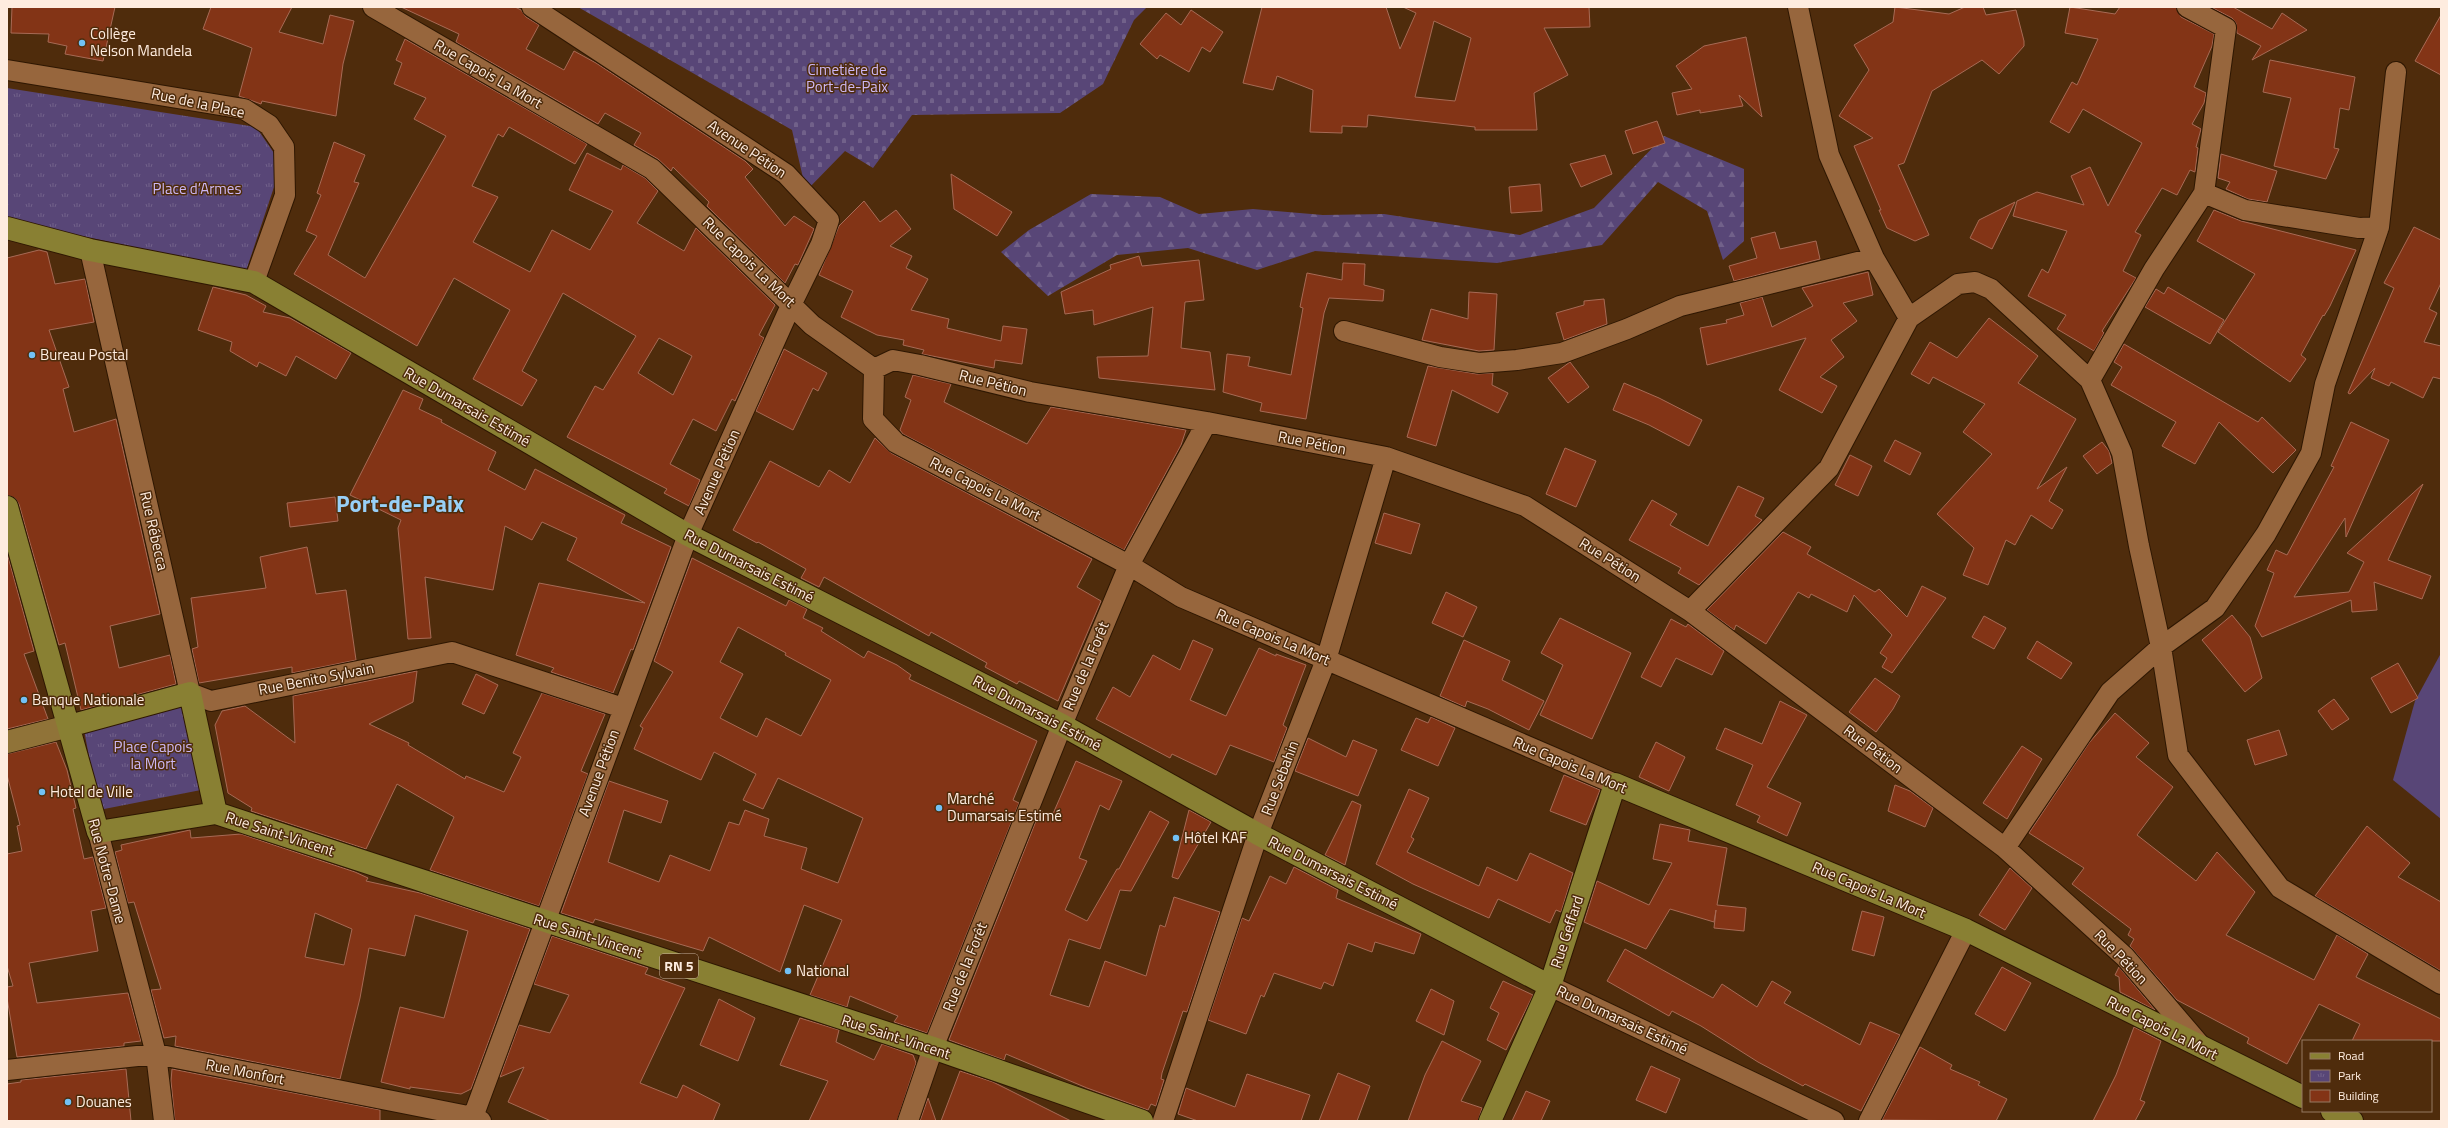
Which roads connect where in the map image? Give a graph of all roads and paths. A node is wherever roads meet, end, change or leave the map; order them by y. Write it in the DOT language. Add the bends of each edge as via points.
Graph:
graph roads {
  1 [pos="373,7"];
  2 [pos="532,7"];
  3 [pos="1798,7"];
  4 [pos="2187,7"];
  5 [pos="7,70"];
  6 [pos="2396,72"];
  7 [pos="2204,192"];
  8 [pos="2379,227"];
  9 [pos="7,228"];
  10 [pos="90,250"];
  11 [pos="1874,258"];
  12 [pos="254,282"];
  13 [pos="792,303"];
  14 [pos="1909,318"];
  15 [pos="1344,331"];
  16 [pos="874,369"];
  17 [pos="2090,380"];
  18 [pos="1207,422"];
  19 [pos="1386,457"];
  20 [pos="7,507"];
  21 [pos="688,535"];
  22 [pos="1129,564"];
  23 [pos="1690,611"];
  24 [pos="2161,647"];
  25 [pos="1326,660"];
  26 [pos="190,693"];
  27 [pos="623,708"];
  28 [pos="1062,725"];
  29 [pos="69,726"];
  30 [pos="7,742"];
  31 [pos="1615,784"];
  32 [pos="216,813"];
  33 [pos="98,832"];
  34 [pos="1258,834"];
  35 [pos="2005,848"];
  36 [pos="545,922"];
  37 [pos="1966,930"];
  38 [pos="2441,984"];
  39 [pos="1550,986"];
  40 [pos="933,1048"];
  41 [pos="2203,1049"];
  42 [pos="156,1054"];
  43 [pos="7,1070"];
  44 [pos="2302,1097"];
  45 [pos="2334,1112"];
  46 [pos="477,1119"];
  47 [pos="164,1121"];
  48 [pos="908,1121"];
  49 [pos="1142,1121"];
  50 [pos="1163,1121"];
  51 [pos="1490,1121"];
  52 [pos="1834,1121"];
  53 [pos="1869,1121"];
  54 [pos="2352,1121"];
  1 -- 13 [label="street, Rue Capois La Mort" via="652,169"];
  2 -- 13 [label="street, Avenue Pétion" via="786,174 829,220 821,244"];
  3 -- 11 [label="street" via="1829,155"];
  4 -- 7 [label="street" via="2226,28"];
  5 -- 12 [label="street, Rue de la Place" via="244,109 269,125 284,146 285,195"];
  6 -- 8 [label="street"];
  7 -- 8 [label="street" via="2245,210 2359,228"];
  7 -- 17 [label="street" via="2154,269"];
  8 -- 24 [label="street" via="2326,384 2311,453 2266,534 2215,608"];
  9 -- 10 [label="main road, Rue Dumarsais Estimé"];
  10 -- 12 [label="main road, Rue Dumarsais Estimé"];
  10 -- 26 [label="street, Rue Rébecca"];
  11 -- 14 [label="street"];
  11 -- 15 [label="street" via="1680,306 1562,353 1517,360 1479,363 1440,357"];
  12 -- 21 [label="main road, Rue Dumarsais Estimé"];
  13 -- 16 [label="street, Rue Capois La Mort" via="812,325"];
  13 -- 21 [label="street, Avenue Pétion"];
  14 -- 17 [label="street" via="1958,284 1975,282 1991,289"];
  14 -- 23 [label="street" via="1829,468"];
  16 -- 18 [label="street, Rue Pétion" via="893,360 914,363 1030,392"];
  16 -- 22 [label="street, Rue Capois La Mort" via="873,418 896,443"];
  17 -- 24 [label="street" via="2122,453"];
  18 -- 19 [label="street, Rue Pétion"];
  18 -- 22 [label="street, Rue de la Forêt"];
  19 -- 23 [label="street, Rue Pétion" via="1525,506"];
  19 -- 25 [label="street, Rue Sebahin"];
  20 -- 29 [label="main road, Rue Notre-Dame"];
  21 -- 27 [label="street, Avenue Pétion"];
  21 -- 28 [label="main road, Rue Dumarsais Estimé"];
  22 -- 25 [label="street, Rue Capois La Mort" via="1181,597"];
  22 -- 28 [label="street, Rue de la Forêt"];
  23 -- 35 [label="street, Rue Pétion"];
  24 -- 35 [label="street" via="2110,692"];
  24 -- 38 [label="street" via="2178,755 2280,888"];
  25 -- 31 [label="street, Rue Capois La Mort"];
  25 -- 34 [label="street, Rue Sebahin"];
  26 -- 27 [label="street, Rue Benito Sylvain" via="211,700 452,652"];
  26 -- 29 [label="main road"];
  26 -- 32 [label="main road, Rue Rébecca"];
  27 -- 36 [label="street, Avenue Pétion"];
  28 -- 34 [label="main road, Rue Dumarsais Estimé"];
  28 -- 40 [label="street, Rue de la Forêt"];
  29 -- 30 [label="main road"];
  29 -- 33 [label="main road, Rue Notre-Dame"];
  31 -- 37 [label="main road, Rue Capois La Mort"];
  31 -- 39 [label="main road, Rue Geffard"];
  32 -- 33 [label="main road, Rue Saint-Vincent"];
  32 -- 36 [label="main road, Rue Saint-Vincent / RN 5"];
  33 -- 42 [label="street, Rue Notre-Dame"];
  34 -- 39 [label="main road, Rue Dumarsais Estimé"];
  34 -- 50 [label="street, Rue Sebahin"];
  35 -- 41 [label="street, Rue Pétion" via="2125,957"];
  36 -- 40 [label="main road, Rue Saint-Vincent / RN 5"];
  36 -- 46 [label="street, Avenue Pétion"];
  37 -- 41 [label="main road, Rue Capois La Mort"];
  37 -- 53 [label="street"];
  39 -- 51 [label="main road, Rue Geffard"];
  39 -- 52 [label="street, Rue Dumarsais Estimé"];
  40 -- 48 [label="street, Rue de la Forêt"];
  40 -- 49 [label="main road, Rue Saint-Vincent / RN 5"];
  41 -- 44 [label="main road, Rue Capois La Mort"];
  42 -- 43 [label="street, Rue Monfort"];
  42 -- 46 [label="street, Rue Monfort"];
  42 -- 47 [label="street, Rue Notre-Dame"];
  45 -- 54 [label="main road"];
}
